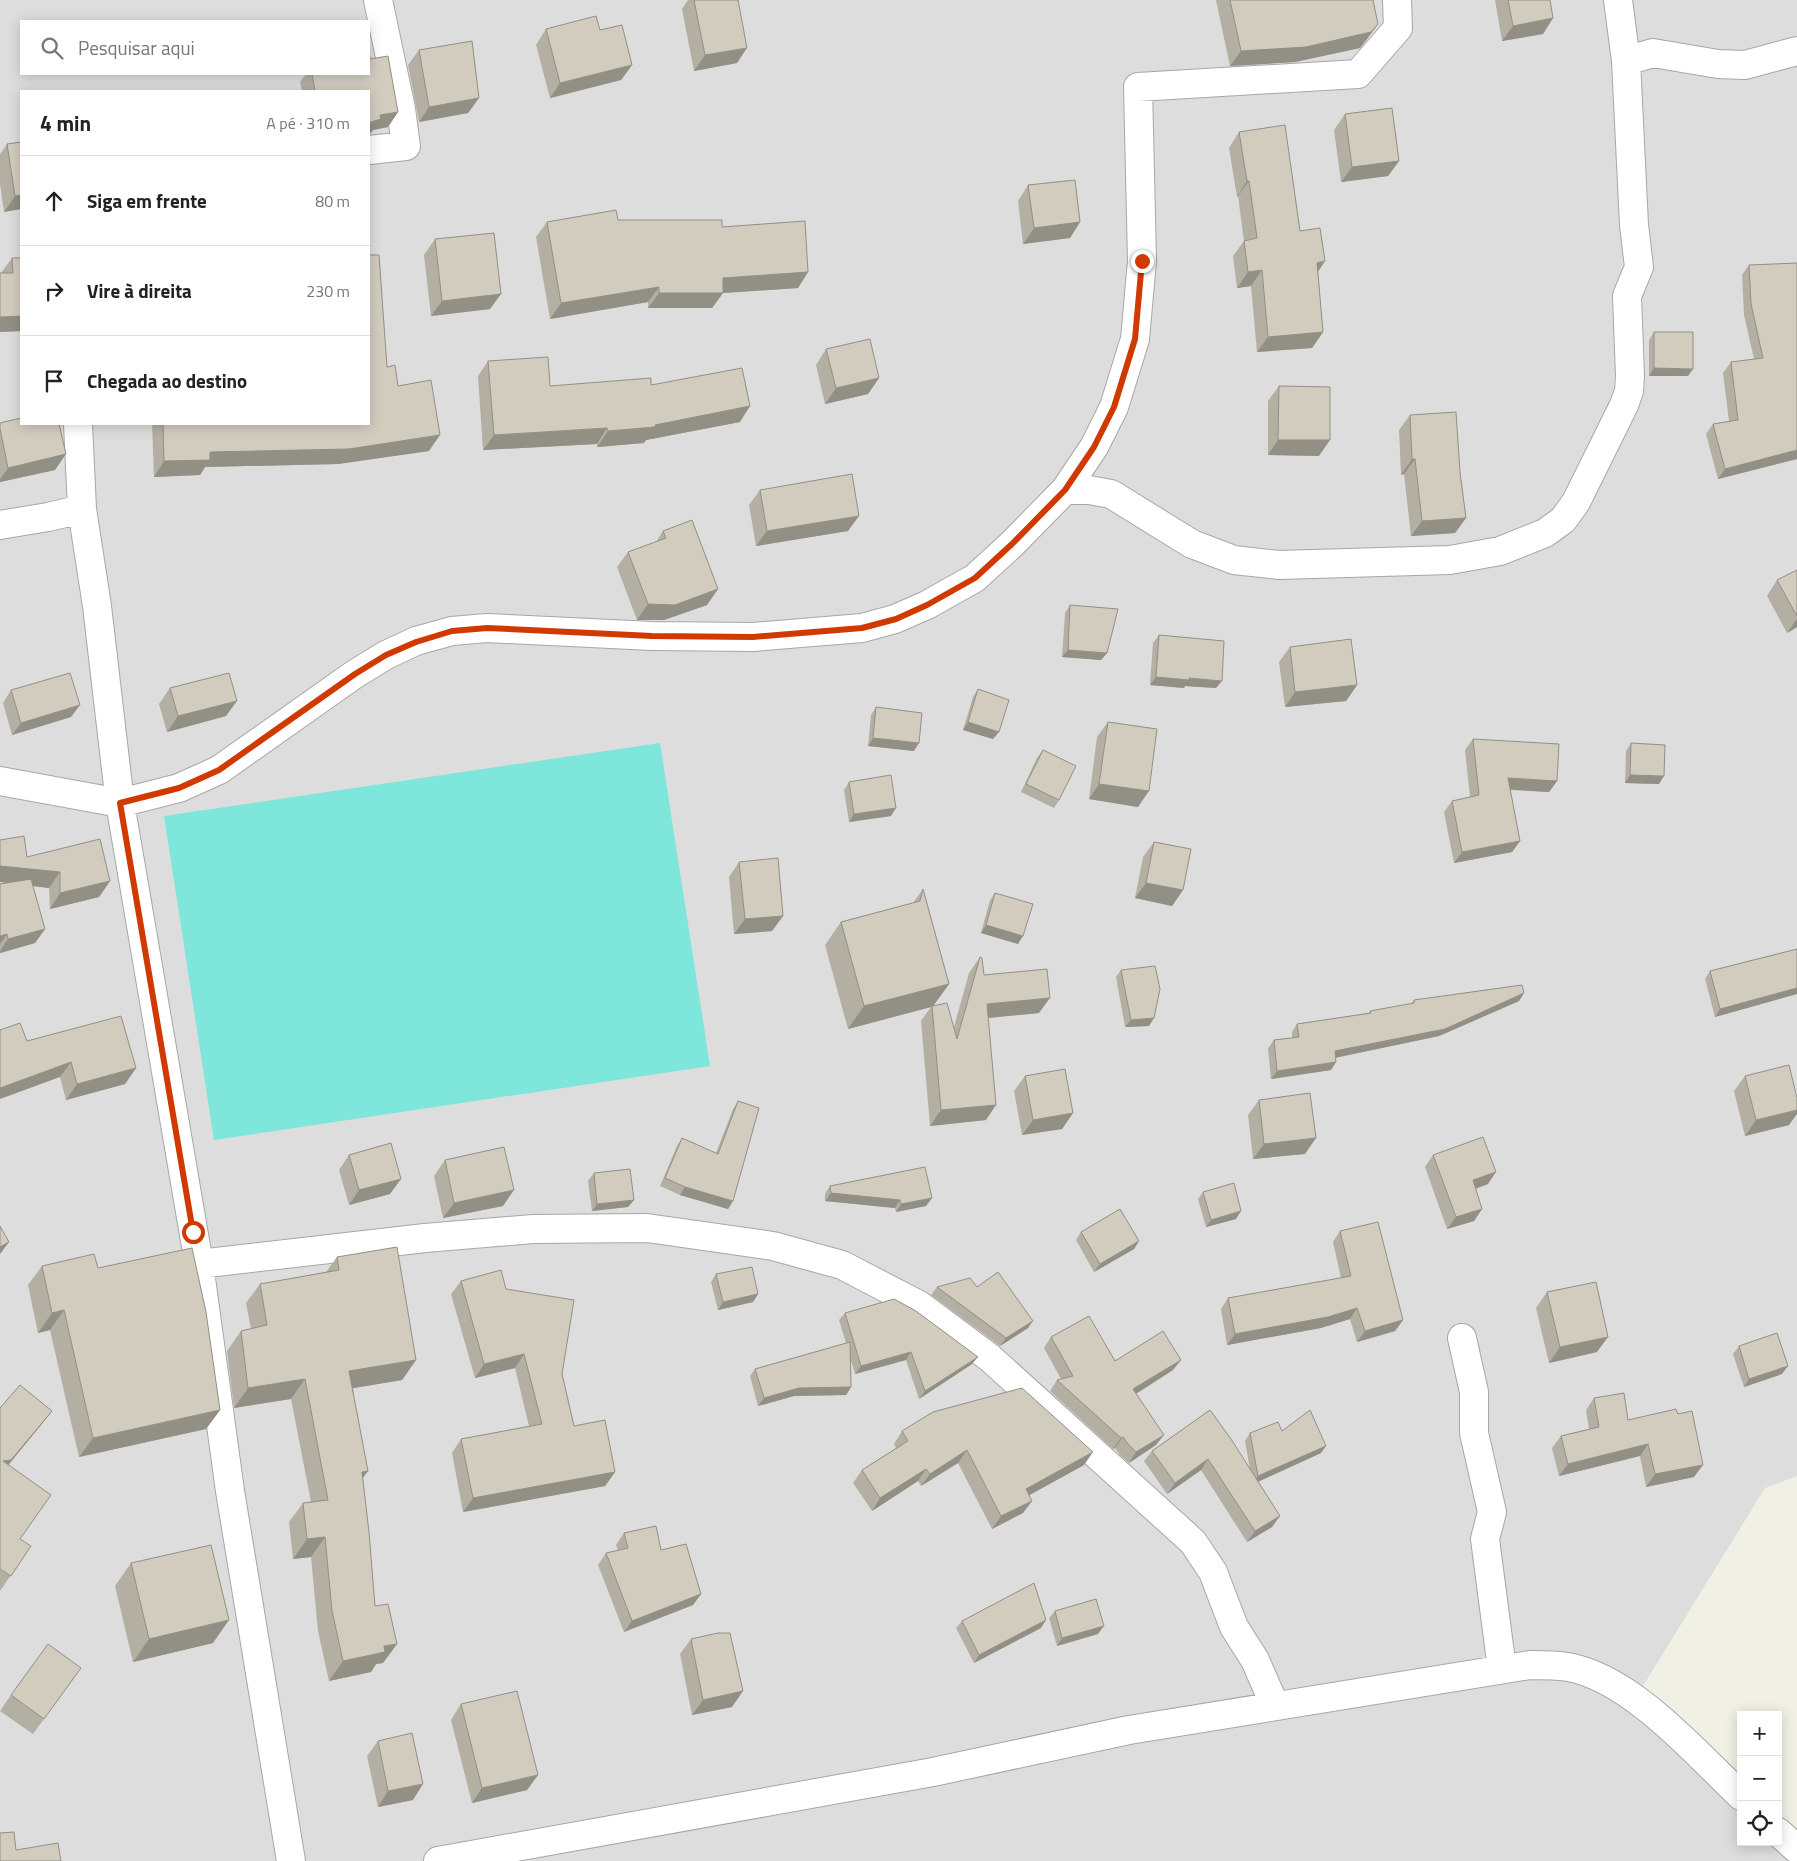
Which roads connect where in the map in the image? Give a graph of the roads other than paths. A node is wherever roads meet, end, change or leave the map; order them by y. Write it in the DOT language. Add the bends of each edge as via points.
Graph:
graph roads {
  1 [pos="378,0"];
  2 [pos="1397,0"];
  3 [pos="1618,0"];
  4 [pos="1797,51"];
  5 [pos="1626,61"];
  6 [pos="370,150"];
  7 [pos="78,425"];
  8 [pos="1065,490"];
  9 [pos="82,509"];
  10 [pos="0,525"];
  11 [pos="0,781"];
  12 [pos="120,803"];
  13 [pos="199,1264"];
  14 [pos="1462,1338"];
  15 [pos="1502,1669"];
  16 [pos="1275,1706"];
  17 [pos="1737,1792"];
  18 [pos="1782,1836"];
  19 [pos="1797,1850"];
  20 [pos="291,1861"];
  21 [pos="438,1861"];
  1 -- 6 [label="street" via="406,146"];
  2 -- 8 [label="street" via="1398,28 1358,74 1138,87 1142,261 1135,339 1114,407 1094,447"];
  3 -- 5 [label="street"];
  4 -- 5 [label="street" via="1745,65 1718,64 1653,53"];
  5 -- 8 [label="street" via="1633,216 1639,267 1627,296 1629,391 1576,502 1564,520 1545,532 1500,551 1450,560 1279,565 1234,560 1192,544 1111,494"];
  7 -- 9 [label="street"];
  8 -- 12 [label="street" via="975,578 896,619 862,628 753,637 487,628 452,631 416,642 370,664 219,770 179,788"];
  9 -- 10 [label="street"];
  9 -- 12 [label="street"];
  11 -- 12 [label="street"];
  12 -- 13 [label="street"];
  13 -- 16 [label="street" via="534,1229 646,1228 773,1246 842,1265 919,1305 990,1358 1193,1542 1213,1572 1234,1627 1255,1660"];
  13 -- 20 [label="street" via="230,1491"];
  14 -- 15 [label="street" via="1474,1392 1474,1433 1492,1512 1485,1539"];
  15 -- 16 [label="street"];
  15 -- 17 [label="street" via="1530,1665 1568,1667 1603,1678 1649,1708"];
  16 -- 21 [label="street" via="1129,1730 933,1772"];
  18 -- 19 [label="street"];
}
